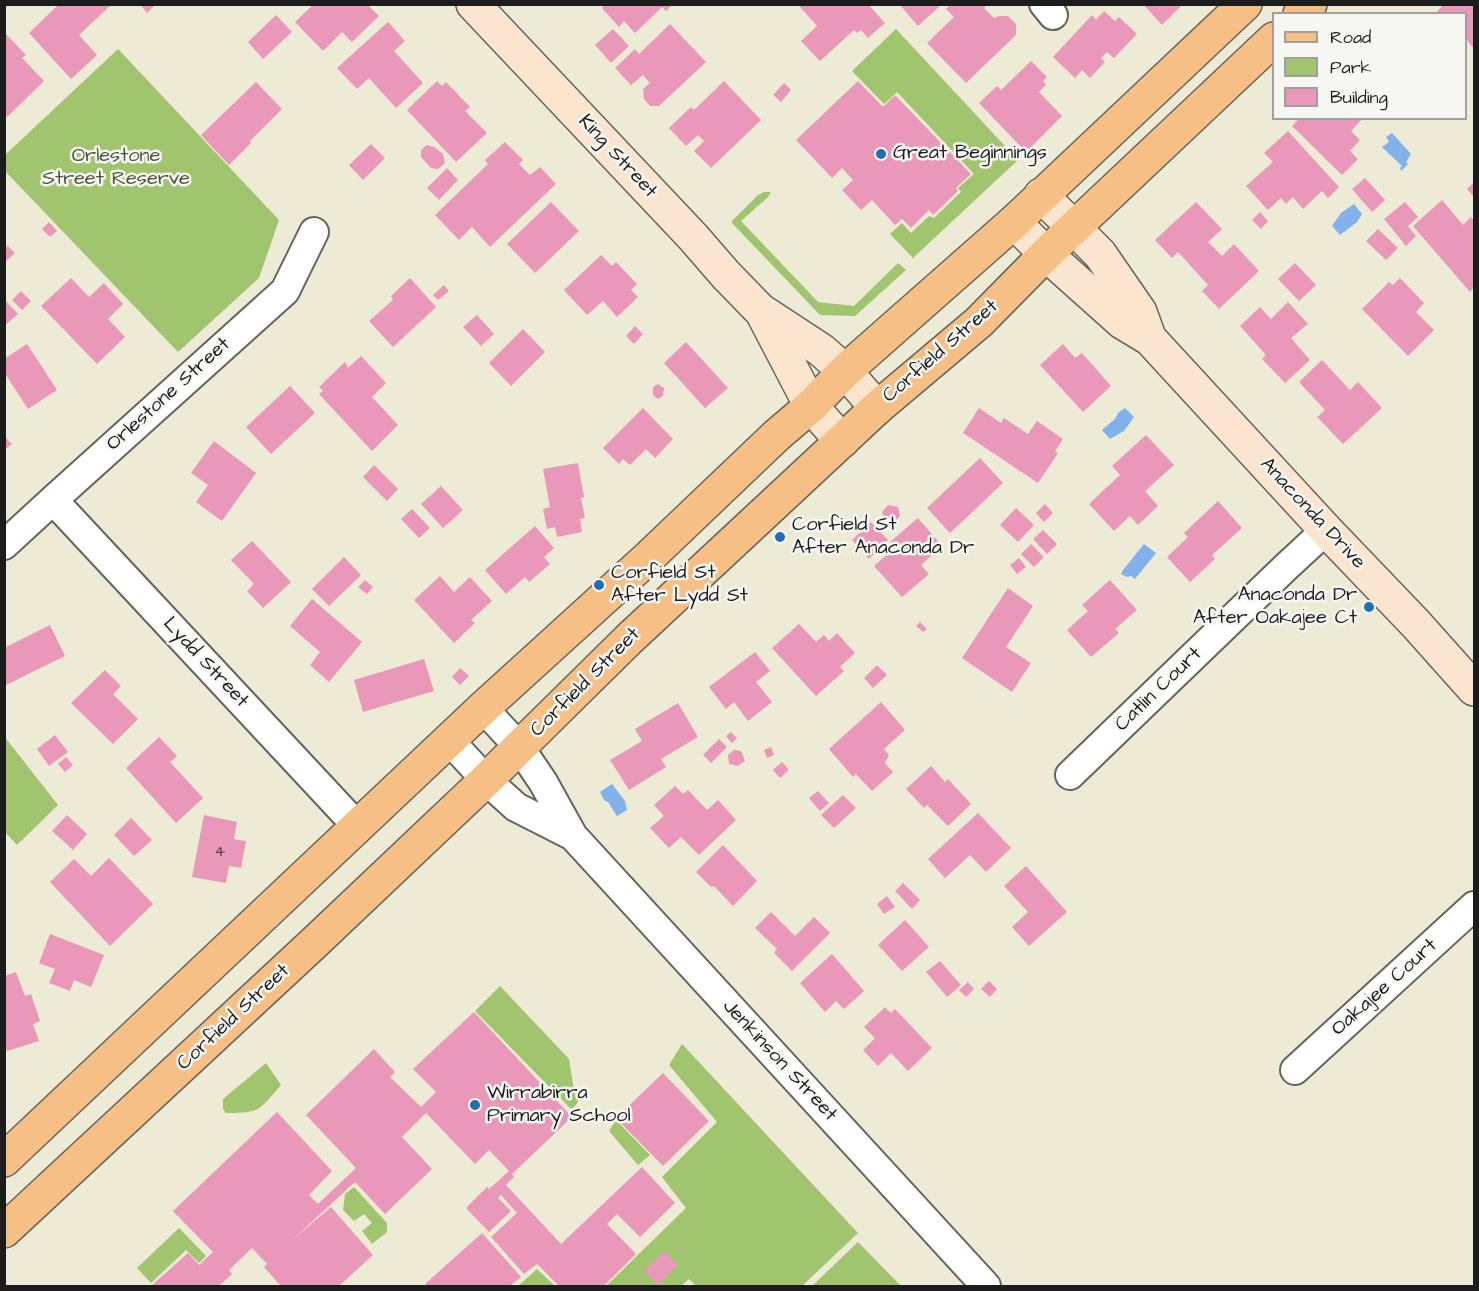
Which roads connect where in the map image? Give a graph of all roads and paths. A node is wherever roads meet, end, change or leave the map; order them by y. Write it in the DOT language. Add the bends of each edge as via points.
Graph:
graph roads {
  1 [pos="473,4"];
  2 [pos="1245,4"];
  3 [pos="1272,41"];
  4 [pos="1041,195"];
  5 [pos="1014,222"];
  6 [pos="1073,228"];
  7 [pos="314,231"];
  8 [pos="1046,254"];
  9 [pos="760,310"];
  10 [pos="1150,339"];
  11 [pos="845,371"];
  12 [pos="811,406"];
  13 [pos="877,408"];
  14 [pos="842,441"];
  15 [pos="52,500"];
  16 [pos="1326,530"];
  17 [pos="4,545"];
  18 [pos="1474,689"];
  19 [pos="483,708"];
  20 [pos="449,740"];
  21 [pos="520,748"];
  22 [pos="1070,775"];
  23 [pos="486,780"];
  24 [pos="358,827"];
  25 [pos="573,836"];
  26 [pos="1474,906"];
  27 [pos="1294,1070"];
  28 [pos="4,1160"];
  29 [pos="4,1231"];
  30 [pos="986,1287"];
  1 -- 9 [label="main road, King Street"];
  2 -- 4 [label="main road"];
  3 -- 6 [label="main road, Corfield Street"];
  4 -- 5 [label="main road"];
  4 -- 6 [label="main road, Anaconda Drive"];
  5 -- 8 [label="main road, Anaconda Drive"];
  5 -- 11 [label="main road"];
  6 -- 8 [label="main road, Corfield Street"];
  6 -- 10 [label="main road, Anaconda Drive" via="1100,254 1140,312"];
  7 -- 15 [label="street, Orlestone Street" via="285,291"];
  8 -- 10 [label="main road, Anaconda Drive" via="1122,322"];
  8 -- 13 [label="main road, Corfield Street" via="979,322"];
  9 -- 11 [label="main road, King Street" via="821,350"];
  9 -- 12 [label="main road, King Street"];
  10 -- 16 [label="main road, Anaconda Drive"];
  11 -- 12 [label="main road"];
  11 -- 13 [label="main road, King Street"];
  12 -- 14 [label="main road, King Street"];
  12 -- 19 [label="main road"];
  13 -- 14 [label="main road, Corfield Street"];
  14 -- 21 [label="main road, Corfield Street" via="629,639"];
  15 -- 17 [label="street, Orlestone Street"];
  15 -- 24 [label="street, Lydd Street"];
  16 -- 18 [label="main road, Anaconda Drive"];
  16 -- 22 [label="street, Catlin Court"];
  19 -- 20 [label="main road"];
  19 -- 21 [label="street, Jenkinson Street"];
  20 -- 23 [label="street, Jenkinson Street"];
  20 -- 24 [label="main road"];
  21 -- 23 [label="main road, Corfield Street"];
  21 -- 25 [label="street, Jenkinson Street"];
  23 -- 25 [label="street, Jenkinson Street" via="516,807"];
  23 -- 29 [label="main road, Corfield Street"];
  24 -- 28 [label="main road"];
  25 -- 30 [label="street, Jenkinson Street"];
  26 -- 27 [label="street, Oakajee Court"];
}
